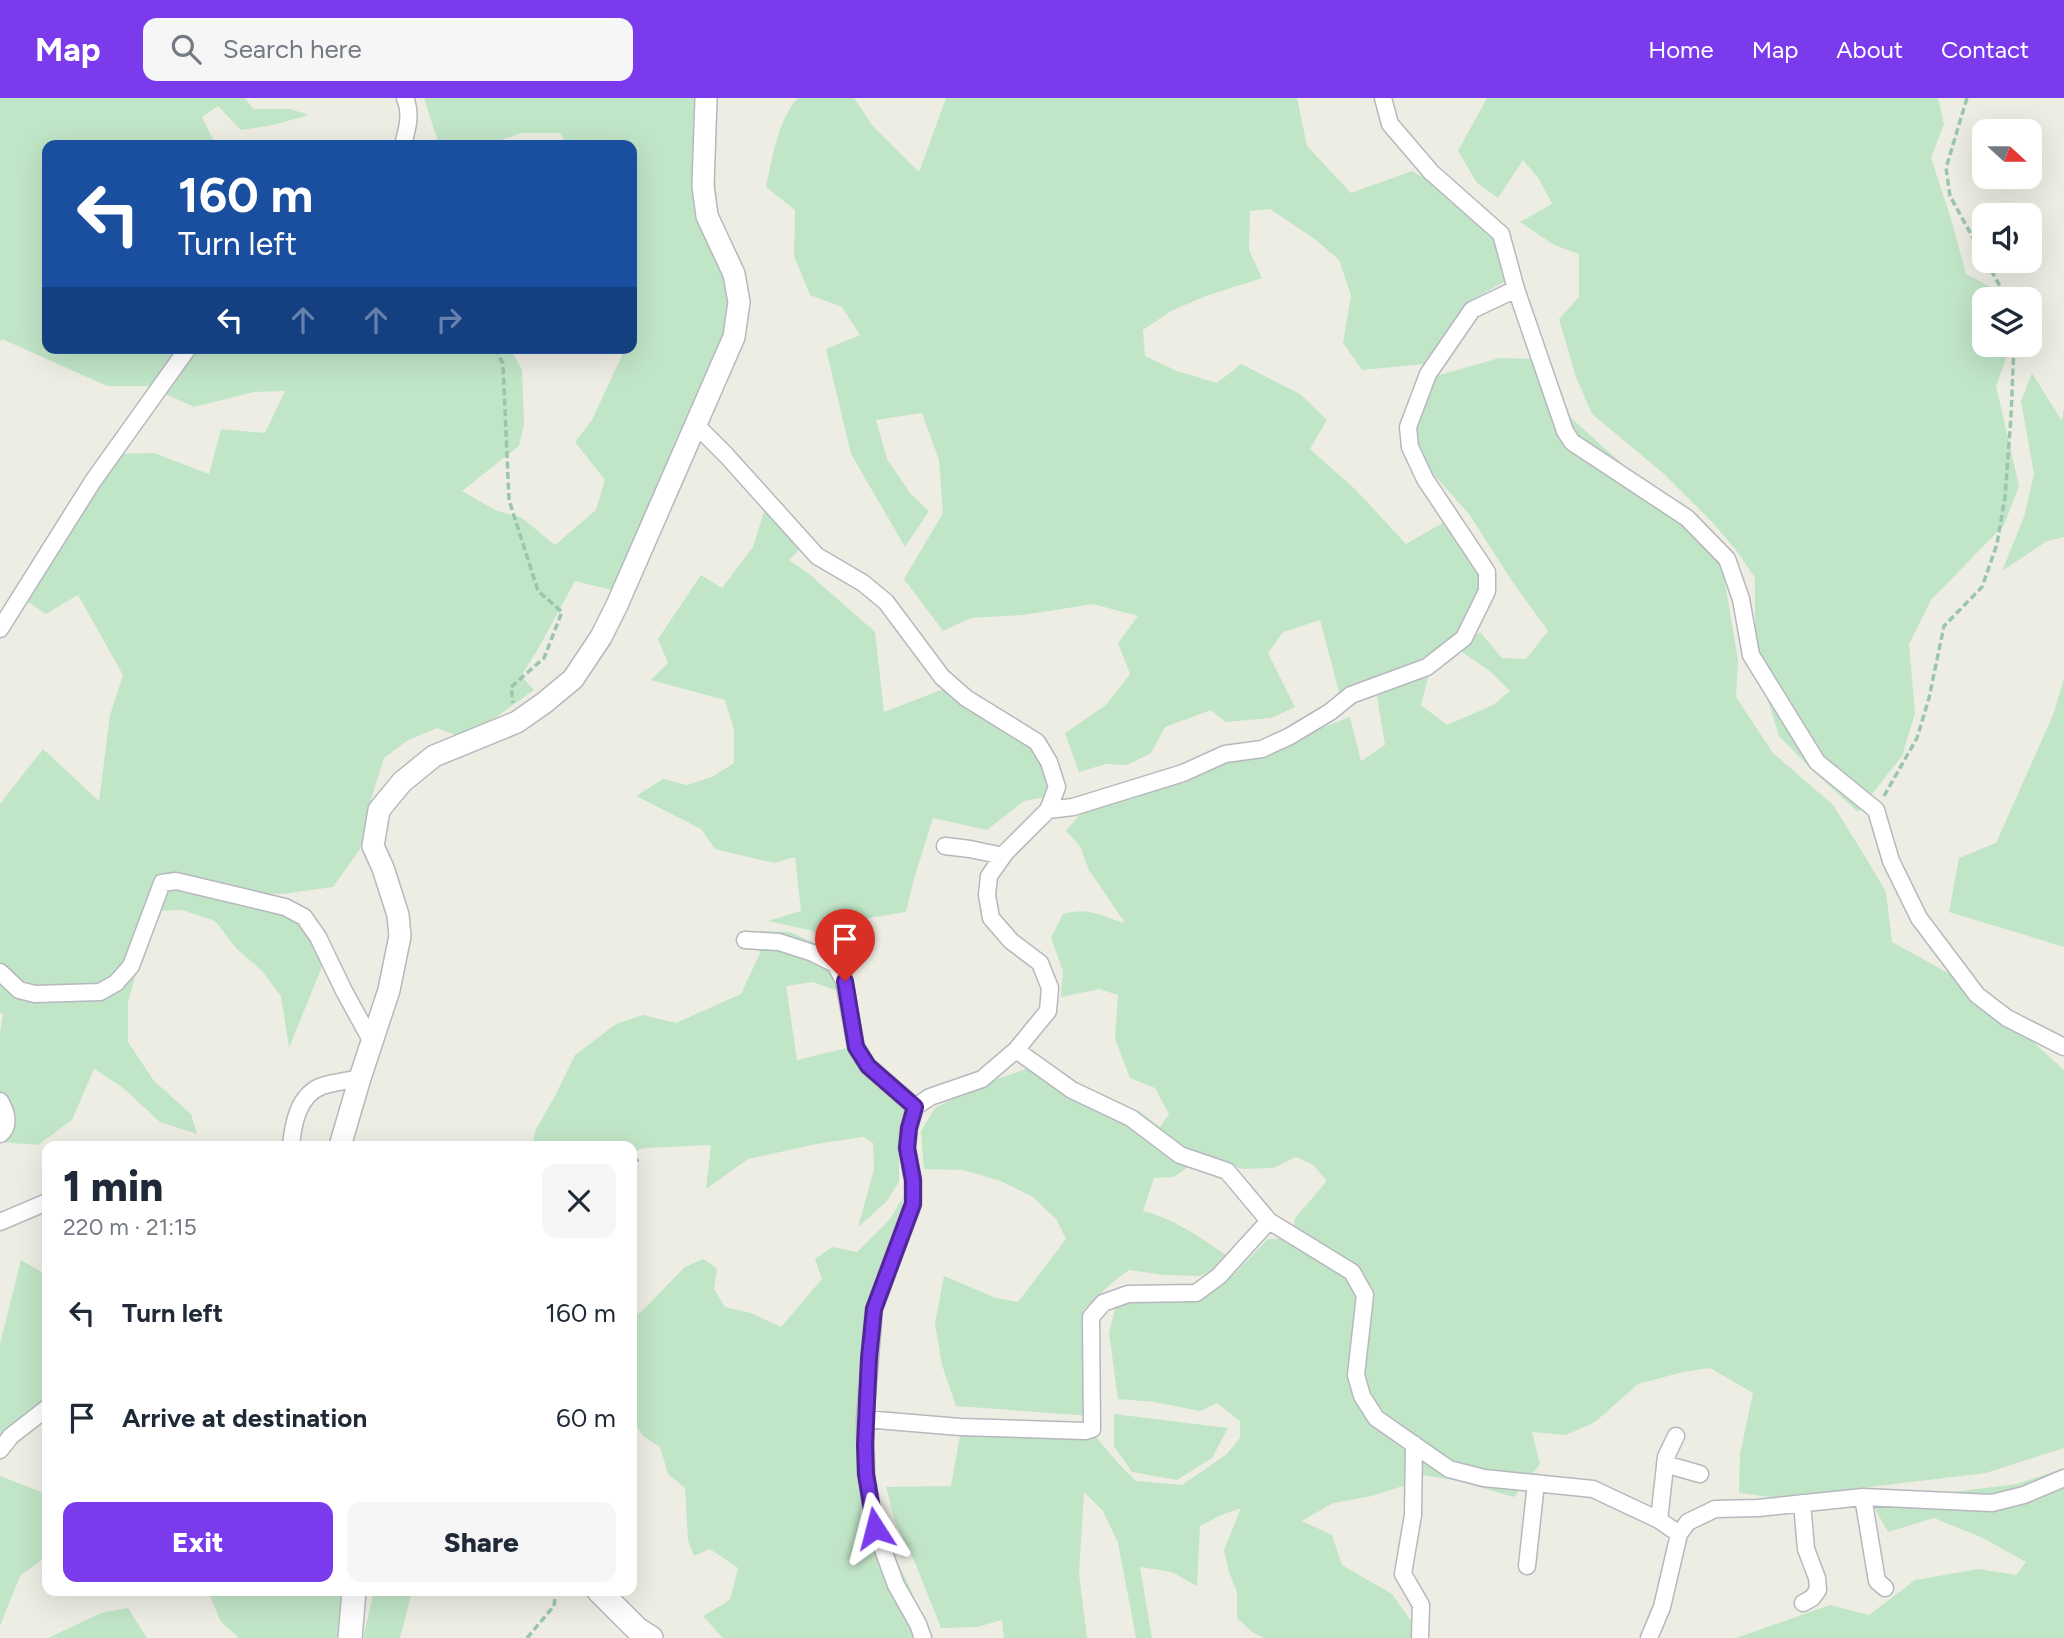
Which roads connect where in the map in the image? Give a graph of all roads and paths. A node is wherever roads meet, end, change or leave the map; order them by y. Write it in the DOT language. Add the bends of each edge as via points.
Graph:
graph roads {
  1 [pos="405,98"];
  2 [pos="707,98"];
  3 [pos="1383,98"];
  4 [pos="1966,98"];
  5 [pos="404,140"];
  6 [pos="1972,236"];
  7 [pos="1516,289"];
  8 [pos="184,354"];
  9 [pos="498,354"];
  10 [pos="2014,357"];
  11 [pos="696,426"];
  12 [pos="0,629"];
  13 [pos="517,722"];
  14 [pos="1048,810"];
  15 [pos="1876,810"];
  16 [pos="945,846"];
  17 [pos="1003,856"];
  18 [pos="745,940"];
  19 [pos="0,972"];
  20 [pos="372,1042"];
  21 [pos="2064,1046"];
  22 [pos="1016,1051"];
  23 [pos="360,1078"];
  24 [pos="0,1101"];
  25 [pos="915,1107"];
  26 [pos="0,1134"];
  27 [pos="289,1141"];
  28 [pos="341,1141"];
  29 [pos="641,1159"];
  30 [pos="637,1160"];
  31 [pos="42,1204"];
  32 [pos="4,1216"];
  33 [pos="1269,1221"];
  34 [pos="42,1412"];
  35 [pos="865,1419"];
  36 [pos="1676,1436"];
  37 [pos="1414,1444"];
  38 [pos="0,1450"];
  39 [pos="1665,1464"];
  40 [pos="1700,1474"];
  41 [pos="2064,1478"];
  42 [pos="1536,1483"];
  43 [pos="1863,1497"];
  44 [pos="1802,1503"];
  45 [pos="1659,1520"];
  46 [pos="1679,1535"];
  47 [pos="1527,1566"];
  48 [pos="1885,1588"];
  49 [pos="354,1596"];
  50 [pos="555,1596"];
  51 [pos="604,1596"];
  52 [pos="1803,1602"];
  53 [pos="351,1638"];
  54 [pos="527,1638"];
  55 [pos="650,1638"];
  56 [pos="922,1638"];
  57 [pos="1420,1638"];
  58 [pos="1649,1638"];
  1 -- 5 [label="street" via="408,124"];
  2 -- 11 [label="street" via="703,186 707,216 734,274 739,302 734,337"];
  3 -- 7 [label="street" via="1390,124 1431,172 1500,233"];
  4 -- 6 [label="path" via="1946,168 1950,196"];
  7 -- 14 [label="street" via="1472,310 1428,374 1408,427 1410,447 1425,479 1488,572 1488,591 1464,638 1427,667 1351,695 1290,736 1262,748 1225,754 1183,773 1073,807"];
  7 -- 15 [label="street" via="1572,442 1687,518 1727,559 1741,599 1751,656 1817,762"];
  8 -- 12 [label="street" via="93,481"];
  9 -- 13 [label="path" via="503,364 509,500 538,591 562,612 544,658 511,687"];
  10 -- 15 [label="path" via="2005,497 1997,544 1982,587 1944,626 1917,738"];
  11 -- 13 [label="street" via="601,637 573,679"];
  11 -- 14 [label="street" via="817,556 886,602 942,677 966,698 1037,742 1057,787"];
  13 -- 20 [label="street" via="434,756 402,782 379,810 373,846 398,915 400,936"];
  14 -- 17 [label="street"];
  15 -- 21 [label="street" via="1891,861 1919,918 1977,995 2007,1018"];
  16 -- 17 [label="street"];
  17 -- 22 [label="street" via="989,876 991,918 1040,963 1050,988 1048,1011"];
  18 -- 25 [label="street" via="779,942 835,964 845,981 856,1047 868,1066"];
  19 -- 20 [label="street" via="19,990 35,994 100,992 131,966 162,883 176,881 285,907 304,917"];
  20 -- 23 [label="street"];
  22 -- 25 [label="street" via="982,1079"];
  22 -- 33 [label="street" via="1072,1090 1131,1118 1180,1155 1227,1171"];
  23 -- 27 [label="street" via="319,1087 305,1099"];
  23 -- 28 [label="street"];
  24 -- 26 [label="street" via="7,1121"];
  25 -- 35 [label="street" via="907,1148 913,1204 874,1309"];
  29 -- 30 [label="path"];
  31 -- 32 [label="street"];
  33 -- 35 [label="street" via="1219,1276 1196,1293 1128,1294 1103,1303 1091,1317 1092,1429 960,1427"];
  33 -- 37 [label="street" via="1352,1272 1365,1295 1356,1375 1362,1396 1376,1418"];
  34 -- 38 [label="street"];
  35 -- 56 [label="street" via="866,1474 875,1528 895,1585"];
  36 -- 39 [label="street"];
  37 -- 42 [label="street" via="1449,1469"];
  37 -- 57 [label="street" via="1413,1515 1403,1574 1420,1605"];
  39 -- 40 [label="street"];
  39 -- 45 [label="street"];
  41 -- 43 [label="street" via="1992,1503"];
  42 -- 45 [label="street" via="1593,1489"];
  42 -- 47 [label="street"];
  43 -- 44 [label="street"];
  43 -- 48 [label="street" via="1877,1581"];
  44 -- 46 [label="street" via="1715,1509 1688,1522"];
  44 -- 52 [label="street" via="1806,1549 1818,1590"];
  45 -- 46 [label="street"];
  46 -- 58 [label="street" via="1662,1606"];
  49 -- 53 [label="main road"];
  50 -- 54 [label="path" via="554,1606"];
  51 -- 55 [label="main road"];
}
